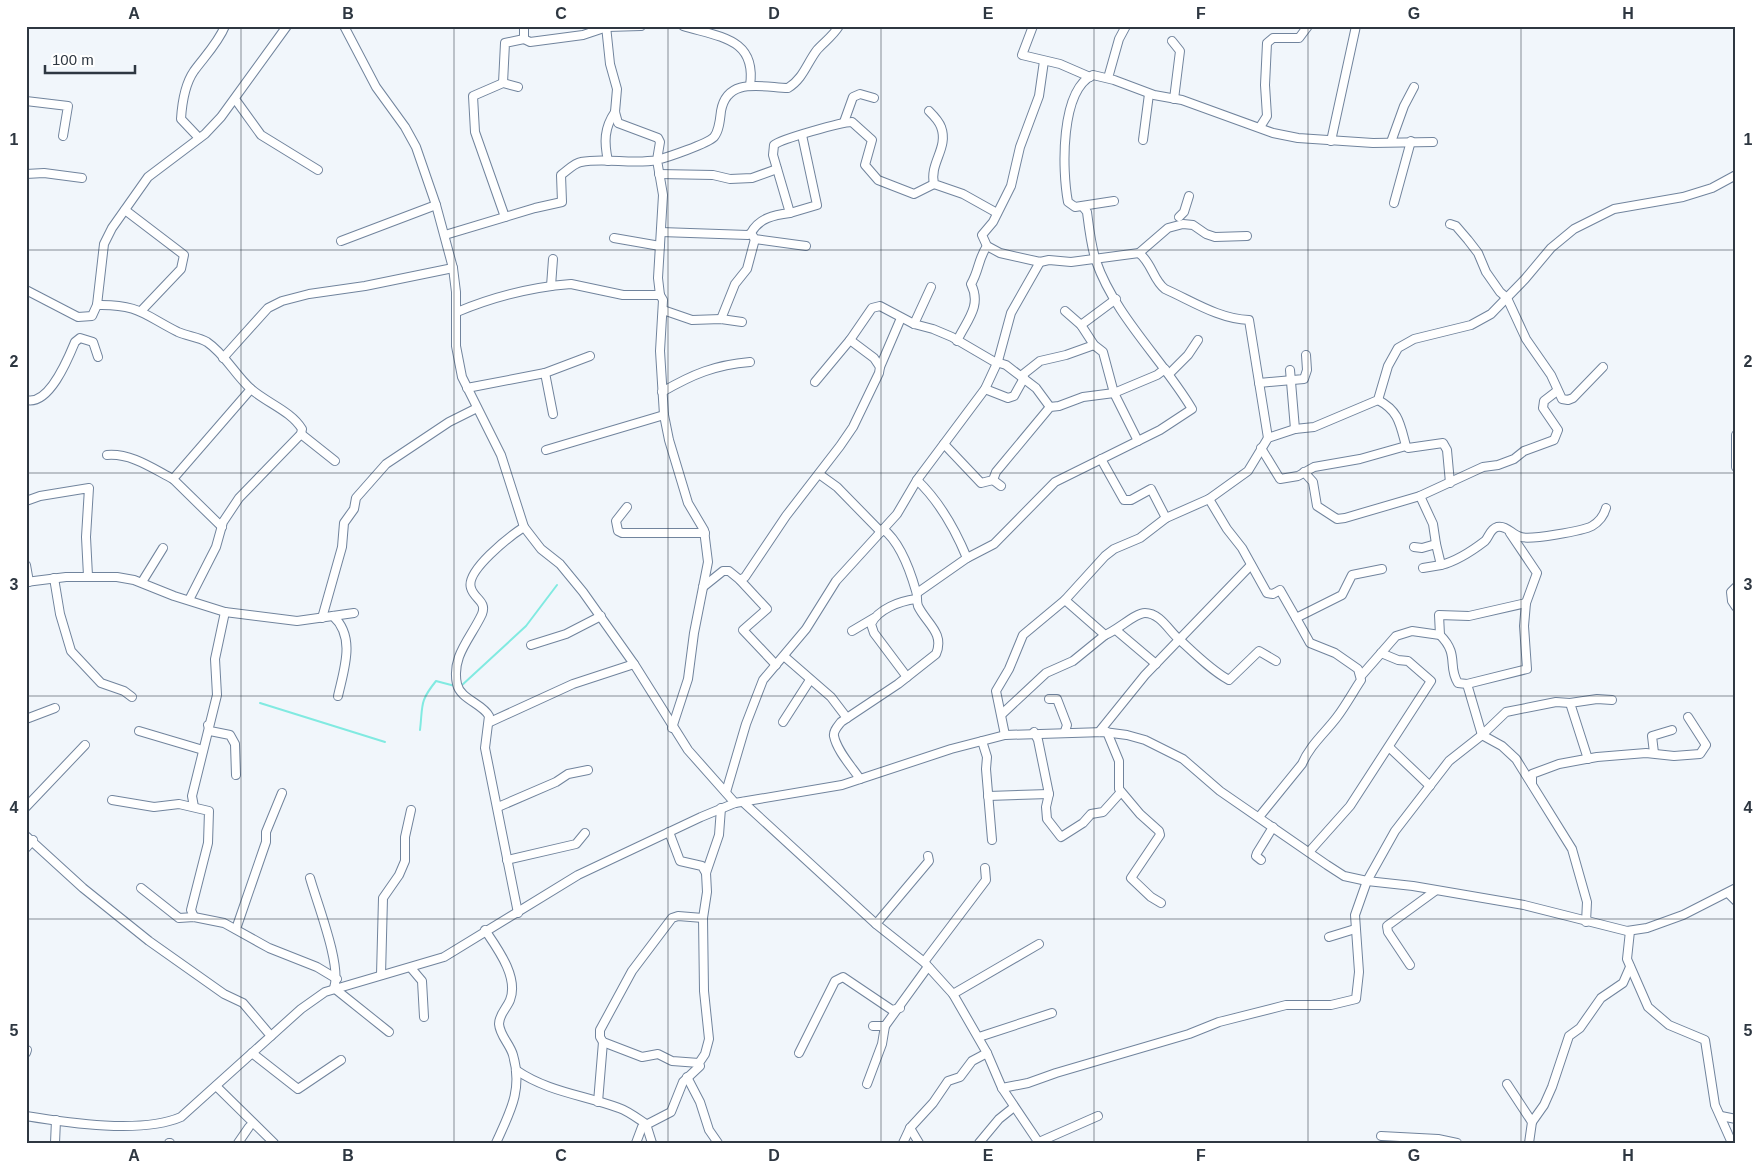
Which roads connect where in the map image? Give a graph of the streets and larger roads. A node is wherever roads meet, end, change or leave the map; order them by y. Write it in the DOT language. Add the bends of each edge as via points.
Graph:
graph roads {
  1 [pos="225,26"];
  2 [pos="287,26"];
  3 [pos="344,26"];
  4 [pos="524,26"];
  5 [pos="606,26"];
  6 [pos="641,26"];
  7 [pos="683,26"];
  8 [pos="839,26"];
  9 [pos="1033,26"];
  10 [pos="1126,26"];
  11 [pos="1308,26"];
  12 [pos="1356,26"];
  13 [pos="524,39"];
  14 [pos="1172,41"];
  15 [pos="1044,61"];
  16 [pos="1090,77"];
  17 [pos="1108,78"];
  18 [pos="503,83"];
  19 [pos="750,86"];
  20 [pos="1414,86"];
  21 [pos="518,87"];
  22 [pos="1149,94"];
  23 [pos="874,98"];
  24 [pos="235,99"];
  25 [pos="1174,99"];
  26 [pos="26,101"];
  27 [pos="929,111"];
  28 [pos="616,112"];
  29 [pos="844,122"];
  30 [pos="1260,126"];
  31 [pos="802,135"];
  32 [pos="64,136"];
  33 [pos="199,138"];
  34 [pos="1143,140"];
  35 [pos="1331,141"];
  36 [pos="1411,141"];
  37 [pos="1391,142"];
  38 [pos="1433,142"];
  39 [pos="657,160"];
  40 [pos="608,161"];
  41 [pos="777,168"];
  42 [pos="318,170"];
  43 [pos="26,174"];
  44 [pos="659,174"];
  45 [pos="1735,177"];
  46 [pos="82,178"];
  47 [pos="934,184"];
  48 [pos="1189,196"];
  49 [pos="1114,201"];
  50 [pos="1394,203"];
  51 [pos="436,205"];
  52 [pos="1083,207"];
  53 [pos="125,210"];
  54 [pos="790,213"];
  55 [pos="997,213"];
  56 [pos="505,217"];
  57 [pos="1181,220"];
  58 [pos="1450,224"];
  59 [pos="661,232"];
  60 [pos="445,235"];
  61 [pos="753,236"];
  62 [pos="1247,236"];
  63 [pos="614,238"];
  64 [pos="341,241"];
  65 [pos="660,246"];
  66 [pos="806,246"];
  67 [pos="987,246"];
  68 [pos="1139,253"];
  69 [pos="554,259"];
  70 [pos="1096,260"];
  71 [pos="1040,262"];
  72 [pos="453,268"];
  73 [pos="550,286"];
  74 [pos="932,287"];
  75 [pos="26,290"];
  76 [pos="660,295"];
  77 [pos="1507,298"];
  78 [pos="1116,299"];
  79 [pos="97,305"];
  80 [pos="142,310"];
  81 [pos="663,310"];
  82 [pos="1065,311"];
  83 [pos="457,312"];
  84 [pos="901,318"];
  85 [pos="721,319"];
  86 [pos="742,322"];
  87 [pos="914,324"];
  88 [pos="1081,325"];
  89 [pos="850,340"];
  90 [pos="1198,340"];
  91 [pos="957,341"];
  92 [pos="1094,345"];
  93 [pos="1306,355"];
  94 [pos="590,356"];
  95 [pos="98,357"];
  96 [pos="223,358"];
  97 [pos="998,361"];
  98 [pos="750,362"];
  99 [pos="880,367"];
  100 [pos="1603,367"];
  101 [pos="1290,370"];
  102 [pos="1167,371"];
  103 [pos="545,372"];
  104 [pos="1023,377"];
  105 [pos="1291,379"];
  106 [pos="815,382"];
  107 [pos="1259,383"];
  108 [pos="467,388"];
  109 [pos="251,389"];
  110 [pos="985,389"];
  111 [pos="1557,391"];
  112 [pos="662,392"];
  113 [pos="1114,393"];
  114 [pos="26,400"];
  115 [pos="1378,400"];
  116 [pos="1050,407"];
  117 [pos="477,408"];
  118 [pos="553,414"];
  119 [pos="664,415"];
  120 [pos="1295,429"];
  121 [pos="301,434"];
  122 [pos="1735,437"];
  123 [pos="1268,438"];
  124 [pos="1138,441"];
  125 [pos="944,444"];
  126 [pos="1406,446"];
  127 [pos="1261,448"];
  128 [pos="546,450"];
  129 [pos="107,455"];
  130 [pos="1101,459"];
  131 [pos="335,461"];
  132 [pos="1736,466"];
  133 [pos="1304,472"];
  134 [pos="819,474"];
  135 [pos="173,479"];
  136 [pos="917,480"];
  137 [pos="993,480"];
  138 [pos="1450,483"];
  139 [pos="1001,486"];
  140 [pos="1420,496"];
  141 [pos="1209,499"];
  142 [pos="26,500"];
  143 [pos="627,507"];
  144 [pos="1606,508"];
  145 [pos="1166,518"];
  146 [pos="524,527"];
  147 [pos="222,528"];
  148 [pos="882,531"];
  149 [pos="1509,532"];
  150 [pos="705,533"];
  151 [pos="1436,544"];
  152 [pos="1414,547"];
  153 [pos="163,548"];
  154 [pos="967,558"];
  155 [pos="26,565"];
  156 [pos="1251,565"];
  157 [pos="1441,565"];
  158 [pos="1423,568"];
  159 [pos="1382,569"];
  160 [pos="88,576"];
  161 [pos="54,578"];
  162 [pos="740,580"];
  163 [pos="28,582"];
  164 [pos="142,582"];
  165 [pos="1736,587"];
  166 [pos="703,588"];
  167 [pos="917,596"];
  168 [pos="189,600"];
  169 [pos="1065,600"];
  170 [pos="1526,603"];
  171 [pos="1736,607"];
  172 [pos="225,612"];
  173 [pos="354,613"];
  174 [pos="333,616"];
  175 [pos="601,616"];
  176 [pos="322,618"];
  177 [pos="874,618"];
  178 [pos="1296,618"];
  179 [pos="852,631"];
  180 [pos="1117,631"];
  181 [pos="1105,634"];
  182 [pos="1440,635"];
  183 [pos="1180,641"];
  184 [pos="531,645"];
  185 [pos="1381,653"];
  186 [pos="785,657"];
  187 [pos="1276,660"];
  188 [pos="634,664"];
  189 [pos="1156,664"];
  190 [pos="776,665"];
  191 [pos="1361,676"];
  192 [pos="907,677"];
  193 [pos="810,680"];
  194 [pos="1468,684"];
  195 [pos="338,696"];
  196 [pos="132,697"];
  197 [pos="1049,699"];
  198 [pos="1612,700"];
  199 [pos="1570,703"];
  200 [pos="55,708"];
  201 [pos="1002,714"];
  202 [pos="1688,717"];
  203 [pos="847,718"];
  204 [pos="26,719"];
  205 [pos="490,722"];
  206 [pos="783,722"];
  207 [pos="208,725"];
  208 [pos="672,728"];
  209 [pos="1672,730"];
  210 [pos="139,731"];
  211 [pos="1065,731"];
  212 [pos="1034,732"];
  213 [pos="1103,732"];
  214 [pos="1005,734"];
  215 [pos="1482,735"];
  216 [pos="982,741"];
  217 [pos="85,745"];
  218 [pos="1390,748"];
  219 [pos="203,750"];
  220 [pos="1654,753"];
  221 [pos="1588,759"];
  222 [pos="588,770"];
  223 [pos="236,775"];
  224 [pos="860,780"];
  225 [pos="1430,786"];
  226 [pos="1532,786"];
  227 [pos="726,792"];
  228 [pos="1121,792"];
  229 [pos="282,793"];
  230 [pos="1049,794"];
  231 [pos="988,796"];
  232 [pos="112,800"];
  233 [pos="739,803"];
  234 [pos="26,807"];
  235 [pos="194,807"];
  236 [pos="498,807"];
  237 [pos="721,808"];
  238 [pos="411,810"];
  239 [pos="1259,817"];
  240 [pos="1273,827"];
  241 [pos="669,832"];
  242 [pos="585,833"];
  243 [pos="29,838"];
  244 [pos="992,840"];
  245 [pos="26,848"];
  246 [pos="1309,852"];
  247 [pos="928,856"];
  248 [pos="507,860"];
  249 [pos="1260,860"];
  250 [pos="985,868"];
  251 [pos="706,873"];
  252 [pos="310,878"];
  253 [pos="1367,882"];
  254 [pos="141,888"];
  255 [pos="1736,888"];
  256 [pos="1436,891"];
  257 [pos="1728,893"];
  258 [pos="1736,901"];
  259 [pos="1161,904"];
  260 [pos="518,913"];
  261 [pos="194,917"];
  262 [pos="703,918"];
  263 [pos="1586,922"];
  264 [pos="876,924"];
  265 [pos="236,929"];
  266 [pos="1355,929"];
  267 [pos="486,930"];
  268 [pos="1630,931"];
  269 [pos="1329,937"];
  270 [pos="1038,944"];
  271 [pos="927,965"];
  272 [pos="1410,965"];
  273 [pos="1630,967"];
  274 [pos="411,968"];
  275 [pos="381,975"];
  276 [pos="337,979"];
  277 [pos="334,988"];
  278 [pos="953,994"];
  279 [pos="900,1008"];
  280 [pos="1052,1013"];
  281 [pos="424,1017"];
  282 [pos="873,1026"];
  283 [pos="885,1026"];
  284 [pos="389,1032"];
  285 [pos="271,1036"];
  286 [pos="979,1037"];
  287 [pos="603,1042"];
  288 [pos="799,1052"];
  289 [pos="987,1052"];
  290 [pos="252,1053"];
  291 [pos="341,1060"];
  292 [pos="699,1063"];
  293 [pos="516,1070"];
  294 [pos="687,1077"];
  295 [pos="867,1084"];
  296 [pos="1507,1084"];
  297 [pos="216,1086"];
  298 [pos="1002,1088"];
  299 [pos="598,1102"];
  300 [pos="1014,1107"];
  301 [pos="26,1116"];
  302 [pos="1098,1116"];
  303 [pos="1721,1116"];
  304 [pos="1736,1119"];
  305 [pos="56,1120"];
  306 [pos="1532,1122"];
  307 [pos="646,1124"];
  308 [pos="249,1127"];
  309 [pos="910,1128"];
  310 [pos="1381,1136"];
  311 [pos="1039,1142"];
  312 [pos="55,1143"];
  313 [pos="238,1143"];
  314 [pos="274,1143"];
  315 [pos="496,1143"];
  316 [pos="636,1143"];
  317 [pos="652,1143"];
  318 [pos="718,1143"];
  319 [pos="903,1143"];
  320 [pos="919,1143"];
  321 [pos="979,1143"];
  322 [pos="1457,1143"];
  323 [pos="1529,1143"];
  324 [pos="1732,1143"];
  1 -- 33 [label="street" via="193,72 182,105 181,119"];
  2 -- 24 [label="street"];
  3 -- 51 [label="street" via="376,87 416,147"];
  4 -- 13 [label="street"];
  5 -- 6 [label="street"];
  5 -- 13 [label="street" via="583,35 530,42"];
  5 -- 28 [label="street" via="610,64 617,89"];
  7 -- 19 [label="street" via="733,42 744,51 750,59"];
  8 -- 19 [label="street" via="793,85 788,88"];
  9 -- 15 [label="street" via="1022,55"];
  10 -- 17 [label="street" via="1118,39"];
  11 -- 30 [label="street" via="1299,38 1273,38 1267,42 1264,85 1267,116"];
  12 -- 35 [label="street"];
  13 -- 18 [label="street" via="505,43"];
  14 -- 25 [label="street" via="1180,51"];
  15 -- 16 [label="street"];
  15 -- 55 [label="street" via="1039,96 1020,147 1011,186"];
  16 -- 17 [label="street"];
  16 -- 52 [label="street" via="1076,91 1070,103 1064,172 1068,202 1075,207"];
  17 -- 22 [label="street"];
  18 -- 21 [label="street"];
  18 -- 56 [label="street" via="473,96 475,132"];
  19 -- 39 [label="street" via="737,88 724,97 714,137 680,154"];
  20 -- 37 [label="street"];
  22 -- 25 [label="street"];
  22 -- 34 [label="street"];
  23 -- 29 [label="street" via="860,94 853,97"];
  24 -- 33 [label="street"];
  24 -- 42 [label="street" via="261,135"];
  25 -- 30 [label="street"];
  26 -- 32 [label="street" via="68,106"];
  27 -- 47 [label="street" via="941,126 943,144 932,171"];
  28 -- 39 [label="street" via="621,126 658,138"];
  28 -- 40 [label="street" via="608,122 604,141"];
  29 -- 31 [label="street"];
  29 -- 47 [label="street" via="852,122 872,140 865,165 878,180 914,194"];
  30 -- 35 [label="street" via="1298,138"];
  31 -- 41 [label="street" via="774,144"];
  31 -- 54 [label="street" via="817,205"];
  33 -- 53 [label="street" via="148,177"];
  35 -- 37 [label="street"];
  36 -- 37 [label="street"];
  36 -- 38 [label="street"];
  36 -- 50 [label="street"];
  39 -- 40 [label="street" via="639,163"];
  39 -- 44 [label="street"];
  40 -- 56 [label="street" via="579,162 561,175 562,202"];
  41 -- 44 [label="street" via="752,178"];
  41 -- 54 [label="street"];
  43 -- 46 [label="street"];
  44 -- 59 [label="street" via="663,195"];
  45 -- 77 [label="street" via="1712,188 1669,200 1621,207 1588,220 1551,248"];
  47 -- 55 [label="street" via="986,205"];
  48 -- 57 [label="street"];
  49 -- 52 [label="street"];
  51 -- 60 [label="street"];
  51 -- 64 [label="street"];
  52 -- 70 [label="street" via="1087,212"];
  53 -- 79 [label="street" via="104,244"];
  53 -- 80 [label="street" via="184,255 181,269"];
  54 -- 61 [label="street" via="773,215 756,224"];
  55 -- 67 [label="street" via="982,235"];
  56 -- 60 [label="street"];
  57 -- 62 [label="street" via="1215,237"];
  57 -- 68 [label="street"];
  58 -- 77 [label="street" via="1468,240 1486,272"];
  59 -- 61 [label="street"];
  59 -- 65 [label="street"];
  60 -- 72 [label="street"];
  61 -- 66 [label="street"];
  61 -- 85 [label="street" via="747,268 736,284"];
  63 -- 65 [label="street"];
  65 -- 76 [label="street"];
  67 -- 71 [label="street" via="1000,253"];
  67 -- 91 [label="street" via="971,284 976,304"];
  68 -- 70 [label="street"];
  68 -- 107 [label="street" via="1164,289 1222,315 1249,320"];
  69 -- 73 [label="street"];
  70 -- 71 [label="street"];
  70 -- 78 [label="street"];
  71 -- 97 [label="street" via="1011,313"];
  72 -- 83 [label="street"];
  72 -- 96 [label="street" via="282,301 268,308"];
  73 -- 76 [label="street" via="571,284 623,295"];
  73 -- 83 [label="street" via="518,291"];
  74 -- 87 [label="street"];
  75 -- 79 [label="street" via="82,318 92,316"];
  76 -- 81 [label="street"];
  77 -- 111 [label="street" via="1526,339 1551,375"];
  77 -- 115 [label="street" via="1491,314 1471,325 1414,339 1398,348 1388,366"];
  78 -- 88 [label="street"];
  78 -- 102 [label="street"];
  79 -- 80 [label="street" via="129,306"];
  80 -- 96 [label="street" via="178,332 207,342"];
  81 -- 85 [label="street" via="692,320"];
  81 -- 112 [label="street"];
  82 -- 88 [label="street"];
  83 -- 108 [label="street" via="456,346"];
  84 -- 87 [label="street"];
  84 -- 89 [label="street" via="876,306 867,313"];
  84 -- 99 [label="street"];
  85 -- 86 [label="street"];
  87 -- 91 [label="street"];
  88 -- 92 [label="street"];
  89 -- 99 [label="street" via="874,358"];
  89 -- 106 [label="street"];
  90 -- 102 [label="street" via="1188,355"];
  91 -- 97 [label="street"];
  92 -- 104 [label="street" via="1040,361"];
  92 -- 113 [label="street" via="1103,352"];
  93 -- 105 [label="street" via="1306,376"];
  94 -- 103 [label="street"];
  95 -- 114 [label="street" via="93,342 80,338 42,398"];
  96 -- 109 [label="street"];
  97 -- 104 [label="street"];
  97 -- 110 [label="street"];
  98 -- 112 [label="street" via="716,367 690,376"];
  99 -- 134 [label="street" via="853,427"];
  100 -- 111 [label="street" via="1573,398 1562,399"];
  101 -- 105 [label="street"];
  102 -- 113 [label="street"];
  102 -- 124 [label="street" via="1192,409"];
  103 -- 108 [label="street"];
  103 -- 118 [label="street"];
  104 -- 110 [label="street" via="1014,396 1008,398"];
  104 -- 116 [label="street"];
  105 -- 107 [label="street"];
  105 -- 120 [label="street"];
  107 -- 123 [label="street"];
  108 -- 117 [label="street"];
  109 -- 121 [label="street" via="299,424"];
  109 -- 135 [label="street"];
  110 -- 125 [label="street"];
  111 -- 138 [label="street" via="1544,401 1543,408 1558,430 1554,440 1498,465 1483,466"];
  112 -- 119 [label="street"];
  113 -- 116 [label="street" via="1083,397"];
  113 -- 124 [label="street"];
  115 -- 120 [label="street" via="1314,427"];
  115 -- 126 [label="street" via="1391,407 1398,418"];
  116 -- 137 [label="street" via="996,472"];
  117 -- 146 [label="street" via="501,455"];
  117 -- 176 [label="street" via="449,422 386,464 356,498 354,509 344,522 342,547"];
  119 -- 128 [label="street"];
  119 -- 150 [label="street" via="668,440 688,502"];
  120 -- 123 [label="street"];
  121 -- 131 [label="street"];
  121 -- 147 [label="street" via="245,489"];
  122 -- 132 [label="street"];
  123 -- 127 [label="street"];
  124 -- 130 [label="street"];
  125 -- 136 [label="street"];
  125 -- 137 [label="street" via="982,483"];
  126 -- 133 [label="street"];
  126 -- 138 [label="street" via="1443,443 1448,450"];
  127 -- 133 [label="street" via="1280,479"];
  127 -- 141 [label="street" via="1248,471"];
  129 -- 135 [label="street" via="119,454 143,462"];
  130 -- 145 [label="street" via="1124,500 1131,500 1151,489"];
  130 -- 154 [label="street" via="1047,488 994,544"];
  133 -- 140 [label="street" via="1313,482 1317,506 1337,519"];
  134 -- 148 [label="street"];
  134 -- 162 [label="street"];
  135 -- 147 [label="street"];
  136 -- 148 [label="street" via="897,514"];
  136 -- 154 [label="street" via="934,497"];
  137 -- 139 [label="street"];
  138 -- 140 [label="street"];
  140 -- 151 [label="street" via="1433,524"];
  141 -- 145 [label="street"];
  141 -- 156 [label="street"];
  142 -- 160 [label="street" via="89,488"];
  143 -- 150 [label="street" via="616,520 618,531 622,533"];
  144 -- 149 [label="street" via="1591,527 1530,538"];
  145 -- 169 [label="street" via="1140,538 1105,556"];
  146 -- 175 [label="street" via="541,549 568,573"];
  146 -- 205 [label="street" via="479,567 470,583 483,607 459,654 457,684 460,691 487,713"];
  147 -- 168 [label="street"];
  148 -- 167 [label="street" via="893,536"];
  148 -- 186 [label="street" via="836,581"];
  149 -- 157 [label="street" via="1505,527 1496,527 1478,546 1454,562"];
  149 -- 170 [label="street" via="1537,573"];
  150 -- 166 [label="street" via="708,562"];
  151 -- 152 [label="street"];
  151 -- 157 [label="street"];
  153 -- 164 [label="street"];
  154 -- 167 [label="street"];
  155 -- 163 [label="street"];
  156 -- 178 [label="street" via="1267,593 1280,590"];
  156 -- 183 [label="street"];
  157 -- 158 [label="street"];
  159 -- 178 [label="street" via="1352,575 1342,595"];
  160 -- 161 [label="street"];
  160 -- 164 [label="street"];
  161 -- 163 [label="street"];
  161 -- 196 [label="street" via="60,614 72,652 105,686 124,691"];
  162 -- 166 [label="street" via="729,571 723,571"];
  162 -- 190 [label="street" via="767,609 743,630"];
  164 -- 168 [label="street"];
  165 -- 171 [label="street" via="1732,601"];
  166 -- 208 [label="street" via="688,679"];
  167 -- 177 [label="street"];
  167 -- 192 [label="street" via="919,607 933,626 939,648"];
  168 -- 172 [label="street"];
  169 -- 181 [label="street"];
  169 -- 201 [label="street" via="1023,635 996,691"];
  170 -- 182 [label="street" via="1469,616 1439,615"];
  170 -- 194 [label="street" via="1527,669"];
  172 -- 176 [label="street" via="298,621"];
  172 -- 207 [label="street" via="215,659 216,694"];
  173 -- 174 [label="street"];
  174 -- 176 [label="street"];
  174 -- 195 [label="street" via="344,628 347,652"];
  175 -- 184 [label="street" via="566,634"];
  175 -- 188 [label="street"];
  177 -- 179 [label="street"];
  177 -- 192 [label="street" via="871,624 874,633"];
  178 -- 191 [label="street" via="1310,643 1334,653 1358,669"];
  180 -- 181 [label="street"];
  180 -- 183 [label="street" via="1144,613 1159,618"];
  180 -- 189 [label="street"];
  181 -- 201 [label="street" via="1073,661 1046,672"];
  182 -- 185 [label="street" via="1403,633"];
  182 -- 194 [label="street" via="1450,646 1454,677 1458,683"];
  183 -- 187 [label="street" via="1229,680 1259,651"];
  183 -- 189 [label="street"];
  185 -- 191 [label="street"];
  185 -- 218 [label="street" via="1408,661 1431,681"];
  186 -- 190 [label="street"];
  186 -- 193 [label="street"];
  188 -- 205 [label="street" via="572,684"];
  188 -- 208 [label="street"];
  189 -- 213 [label="street" via="1116,709"];
  190 -- 227 [label="street" via="760,687"];
  191 -- 239 [label="street" via="1338,716 1327,726 1302,764"];
  192 -- 203 [label="street"];
  193 -- 203 [label="street"];
  193 -- 206 [label="street"];
  194 -- 215 [label="street"];
  197 -- 211 [label="street" via="1057,699 1067,725"];
  198 -- 199 [label="street"];
  199 -- 215 [label="street" via="1556,702 1506,712"];
  199 -- 221 [label="street"];
  200 -- 204 [label="street"];
  201 -- 214 [label="street"];
  202 -- 220 [label="street" via="1706,745 1704,750 1700,754 1674,756"];
  203 -- 224 [label="street" via="835,729 834,736"];
  205 -- 236 [label="street" via="485,748"];
  207 -- 219 [label="street"];
  207 -- 223 [label="street" via="210,731 230,735 235,744"];
  208 -- 227 [label="street"];
  209 -- 220 [label="street" via="1652,736"];
  210 -- 219 [label="street"];
  211 -- 212 [label="street"];
  211 -- 213 [label="street"];
  212 -- 214 [label="street"];
  212 -- 230 [label="street"];
  213 -- 228 [label="street" via="1119,762"];
  213 -- 239 [label="street" via="1145,740 1183,759 1220,791"];
  214 -- 216 [label="street"];
  215 -- 225 [label="street" via="1449,761"];
  215 -- 226 [label="street" via="1516,758"];
  216 -- 224 [label="street"];
  216 -- 231 [label="street" via="987,757"];
  217 -- 234 [label="street"];
  218 -- 225 [label="street"];
  218 -- 246 [label="street" via="1350,806"];
  219 -- 235 [label="street" via="192,796"];
  220 -- 221 [label="street"];
  221 -- 226 [label="street" via="1559,764 1532,774"];
  222 -- 236 [label="street" via="568,774"];
  224 -- 233 [label="street"];
  225 -- 253 [label="street" via="1395,831"];
  226 -- 263 [label="street" via="1577,858 1588,902"];
  227 -- 233 [label="street"];
  228 -- 230 [label="street" via="1103,812 1091,814 1061,838 1047,819"];
  228 -- 259 [label="street" via="1159,831 1160,835 1131,878"];
  229 -- 265 [label="street" via="266,832 266,842"];
  230 -- 231 [label="street"];
  231 -- 244 [label="street"];
  232 -- 235 [label="street" via="154,807 172,804"];
  233 -- 237 [label="street"];
  233 -- 264 [label="street"];
  235 -- 261 [label="street" via="206,809 210,814 208,843 191,910"];
  236 -- 248 [label="street"];
  237 -- 241 [label="street"];
  237 -- 251 [label="street" via="719,835"];
  238 -- 275 [label="street" via="405,837 405,862 383,898"];
  239 -- 240 [label="street"];
  240 -- 246 [label="street"];
  240 -- 249 [label="street" via="1257,853"];
  241 -- 251 [label="street" via="680,861 702,866"];
  241 -- 260 [label="street" via="578,875"];
  242 -- 248 [label="street" via="576,844"];
  243 -- 245 [label="street"];
  243 -- 285 [label="street" via="136,931 196,976 243,1003"];
  246 -- 253 [label="street" via="1344,876"];
  247 -- 264 [label="street" via="929,860"];
  248 -- 260 [label="street"];
  250 -- 271 [label="street" via="986,880"];
  251 -- 262 [label="street"];
  252 -- 276 [label="street"];
  253 -- 256 [label="street"];
  253 -- 266 [label="street" via="1355,915"];
  254 -- 261 [label="street" via="179,918"];
  255 -- 257 [label="street"];
  256 -- 263 [label="street" via="1524,905"];
  256 -- 272 [label="street" via="1387,926"];
  257 -- 258 [label="street"];
  257 -- 268 [label="street" via="1683,915"];
  260 -- 267 [label="street"];
  261 -- 265 [label="street"];
  262 -- 287 [label="street" via="675,916 652,943 608,1013 600,1030"];
  262 -- 292 [label="street" via="704,991 709,1039"];
  263 -- 268 [label="street"];
  264 -- 271 [label="street"];
  265 -- 276 [label="street"];
  266 -- 269 [label="street"];
  266 -- 298 [label="street" via="1358,991 1353,1002 1286,1005"];
  267 -- 274 [label="street" via="444,957"];
  267 -- 293 [label="street" via="510,976 511,998 500,1017 500,1026 513,1053"];
  268 -- 273 [label="street" via="1627,959"];
  270 -- 278 [label="street"];
  271 -- 278 [label="street"];
  271 -- 279 [label="street"];
  273 -- 303 [label="street" via="1648,1008 1669,1025 1704,1040 1715,1105"];
  273 -- 306 [label="street" via="1623,983 1601,998 1580,1028 1569,1036 1552,1087"];
  274 -- 275 [label="street"];
  274 -- 281 [label="street" via="422,982"];
  275 -- 277 [label="street"];
  276 -- 277 [label="street"];
  277 -- 284 [label="street"];
  277 -- 285 [label="street" via="301,1009"];
  278 -- 286 [label="street"];
  279 -- 283 [label="street"];
  279 -- 288 [label="street" via="892,1010 843,977 835,981"];
  280 -- 286 [label="street"];
  282 -- 283 [label="street"];
  283 -- 295 [label="street"];
  285 -- 290 [label="street"];
  286 -- 289 [label="street"];
  287 -- 292 [label="street" via="642,1056 658,1054 672,1061"];
  287 -- 299 [label="street"];
  289 -- 298 [label="street"];
  289 -- 309 [label="street" via="972,1061 960,1077 948,1081"];
  290 -- 291 [label="street" via="298,1090"];
  290 -- 297 [label="street"];
  292 -- 294 [label="street" via="700,1066"];
  293 -- 299 [label="street" via="556,1091"];
  293 -- 315 [label="street" via="517,1094"];
  294 -- 307 [label="street" via="671,1112"];
  294 -- 318 [label="street" via="709,1130"];
  296 -- 306 [label="street"];
  297 -- 305 [label="street" via="181,1117 160,1124"];
  297 -- 314 [label="street"];
  298 -- 300 [label="street"];
  299 -- 307 [label="street" via="621,1108"];
  300 -- 311 [label="street"];
  300 -- 321 [label="street"];
  301 -- 305 [label="street"];
  302 -- 311 [label="street"];
  303 -- 304 [label="street"];
  303 -- 324 [label="street"];
  305 -- 312 [label="street"];
  306 -- 323 [label="street"];
  307 -- 316 [label="street" via="639,1130"];
  307 -- 317 [label="street"];
  308 -- 313 [label="street"];
  309 -- 319 [label="street"];
  309 -- 320 [label="street"];
  310 -- 322 [label="street"];
}
